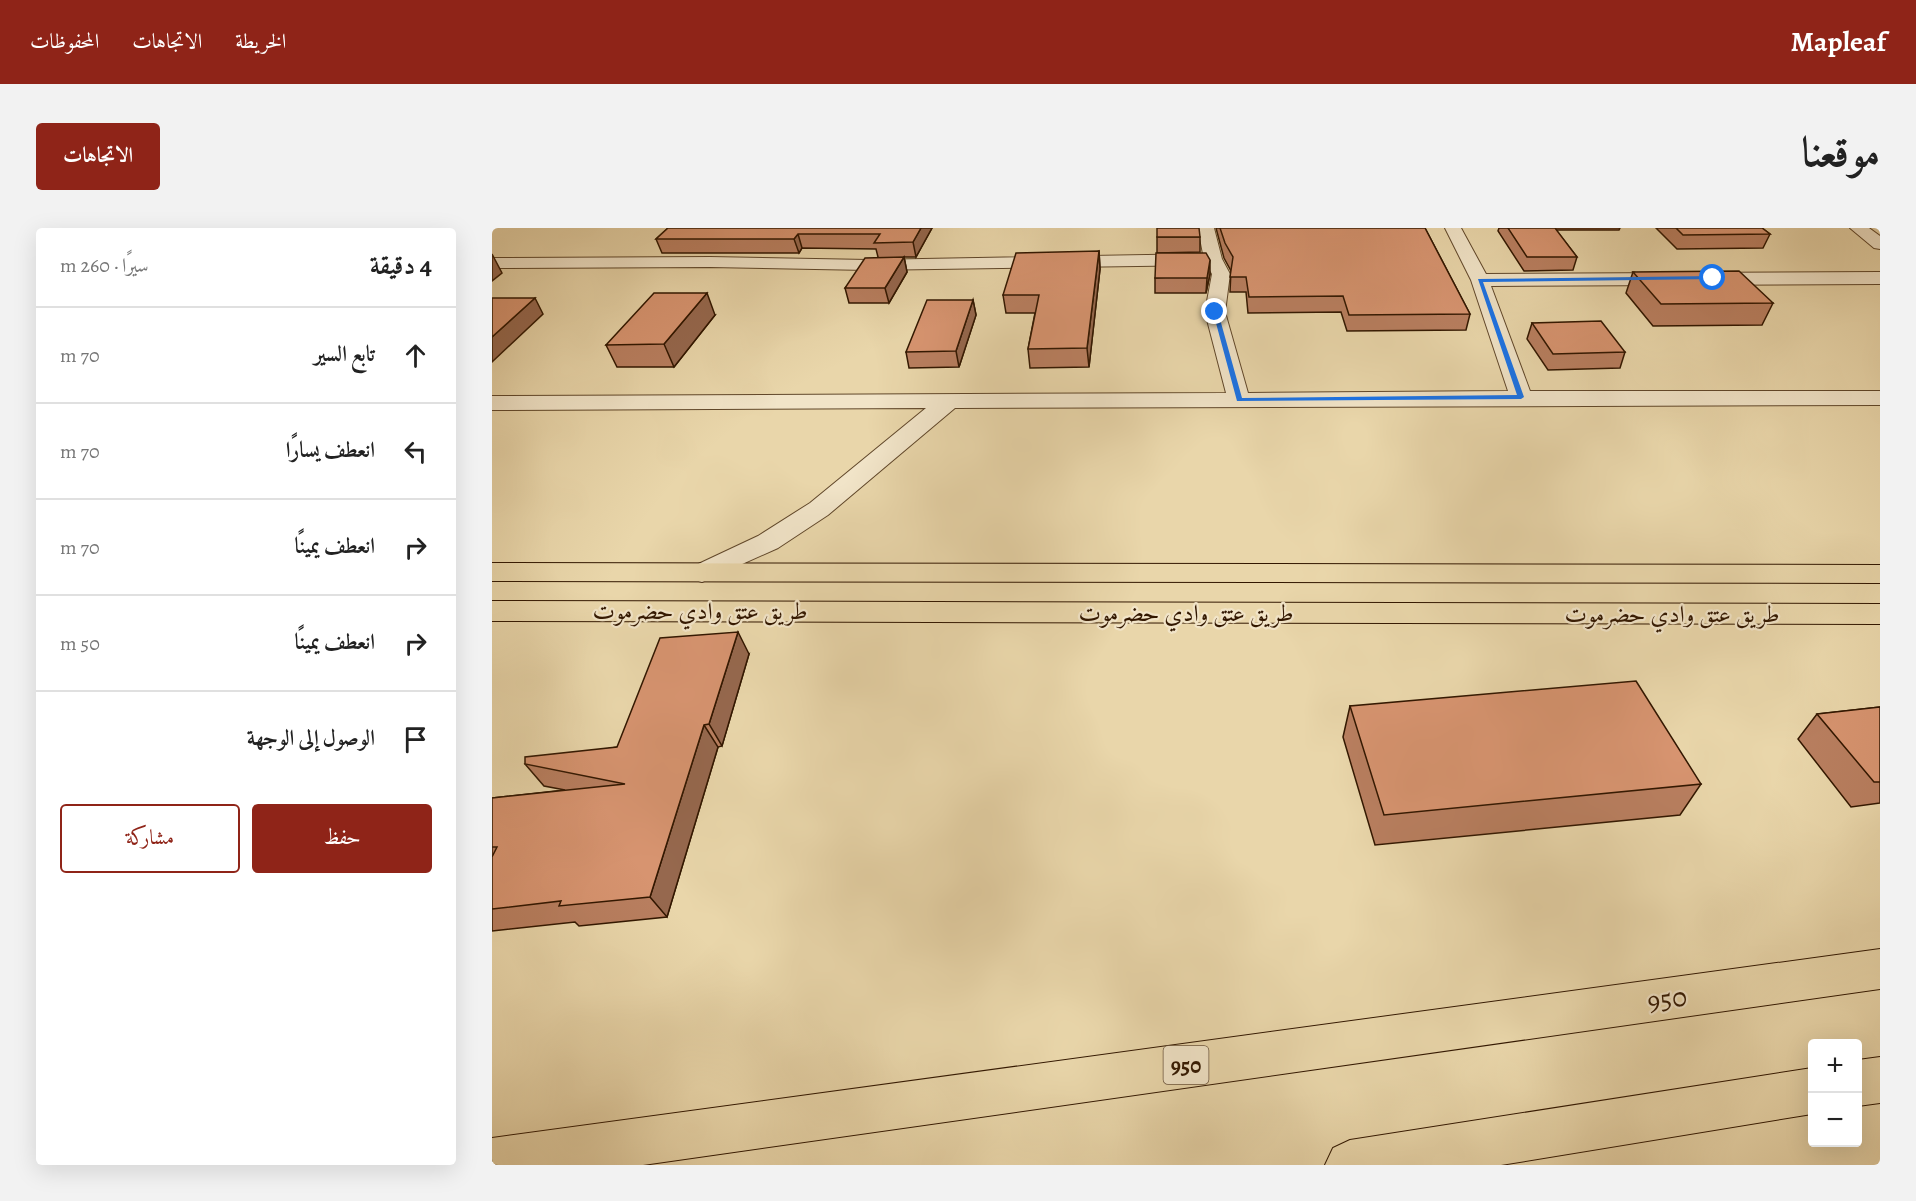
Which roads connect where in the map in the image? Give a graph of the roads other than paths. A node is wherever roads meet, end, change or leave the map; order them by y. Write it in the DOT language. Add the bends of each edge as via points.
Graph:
graph roads {
  1 [pos="1206,228"];
  2 [pos="1453,228"];
  3 [pos="1858,228"];
  4 [pos="634,244"];
  5 [pos="1880,244"];
  6 [pos="1213,259"];
  7 [pos="568,262"];
  8 [pos="492,264"];
  9 [pos="1880,278"];
  10 [pos="1480,280"];
  11 [pos="1521,397"];
  12 [pos="1880,398"];
  13 [pos="1239,400"];
  14 [pos="948,402"];
  15 [pos="492,403"];
  16 [pos="492,572"];
  17 [pos="702,573"];
  18 [pos="1880,574"];
  19 [pos="492,611"];
  20 [pos="1880,614"];
  21 [pos="1880,969"];
  22 [pos="1880,1080"];
  23 [pos="1862,1082"];
  24 [pos="1808,1091"];
  25 [pos="492,1162"];
  26 [pos="1350,1165"];
  1 -- 6 [label="street"];
  2 -- 10 [label="street"];
  3 -- 5 [label="street"];
  4 -- 7 [label="street"];
  6 -- 7 [label="street" via="868,265"];
  6 -- 13 [label="street" via="1221,274 1215,312"];
  7 -- 8 [label="street"];
  9 -- 10 [label="street"];
  10 -- 11 [label="street"];
  11 -- 12 [label="street"];
  11 -- 13 [label="street"];
  13 -- 14 [label="street"];
  14 -- 15 [label="street"];
  14 -- 17 [label="street" via="819,509 768,542"];
  16 -- 17 [label="main road, طريق عتق وادي حضرموت"];
  17 -- 18 [label="main road, طريق عتق وادي حضرموت"];
  19 -- 20 [label="main road, طريق عتق وادي حضرموت"];
  21 -- 25 [label="main road, 950 / 950"];
  22 -- 23 [label="main road"];
  24 -- 26 [label="main road"];
}
